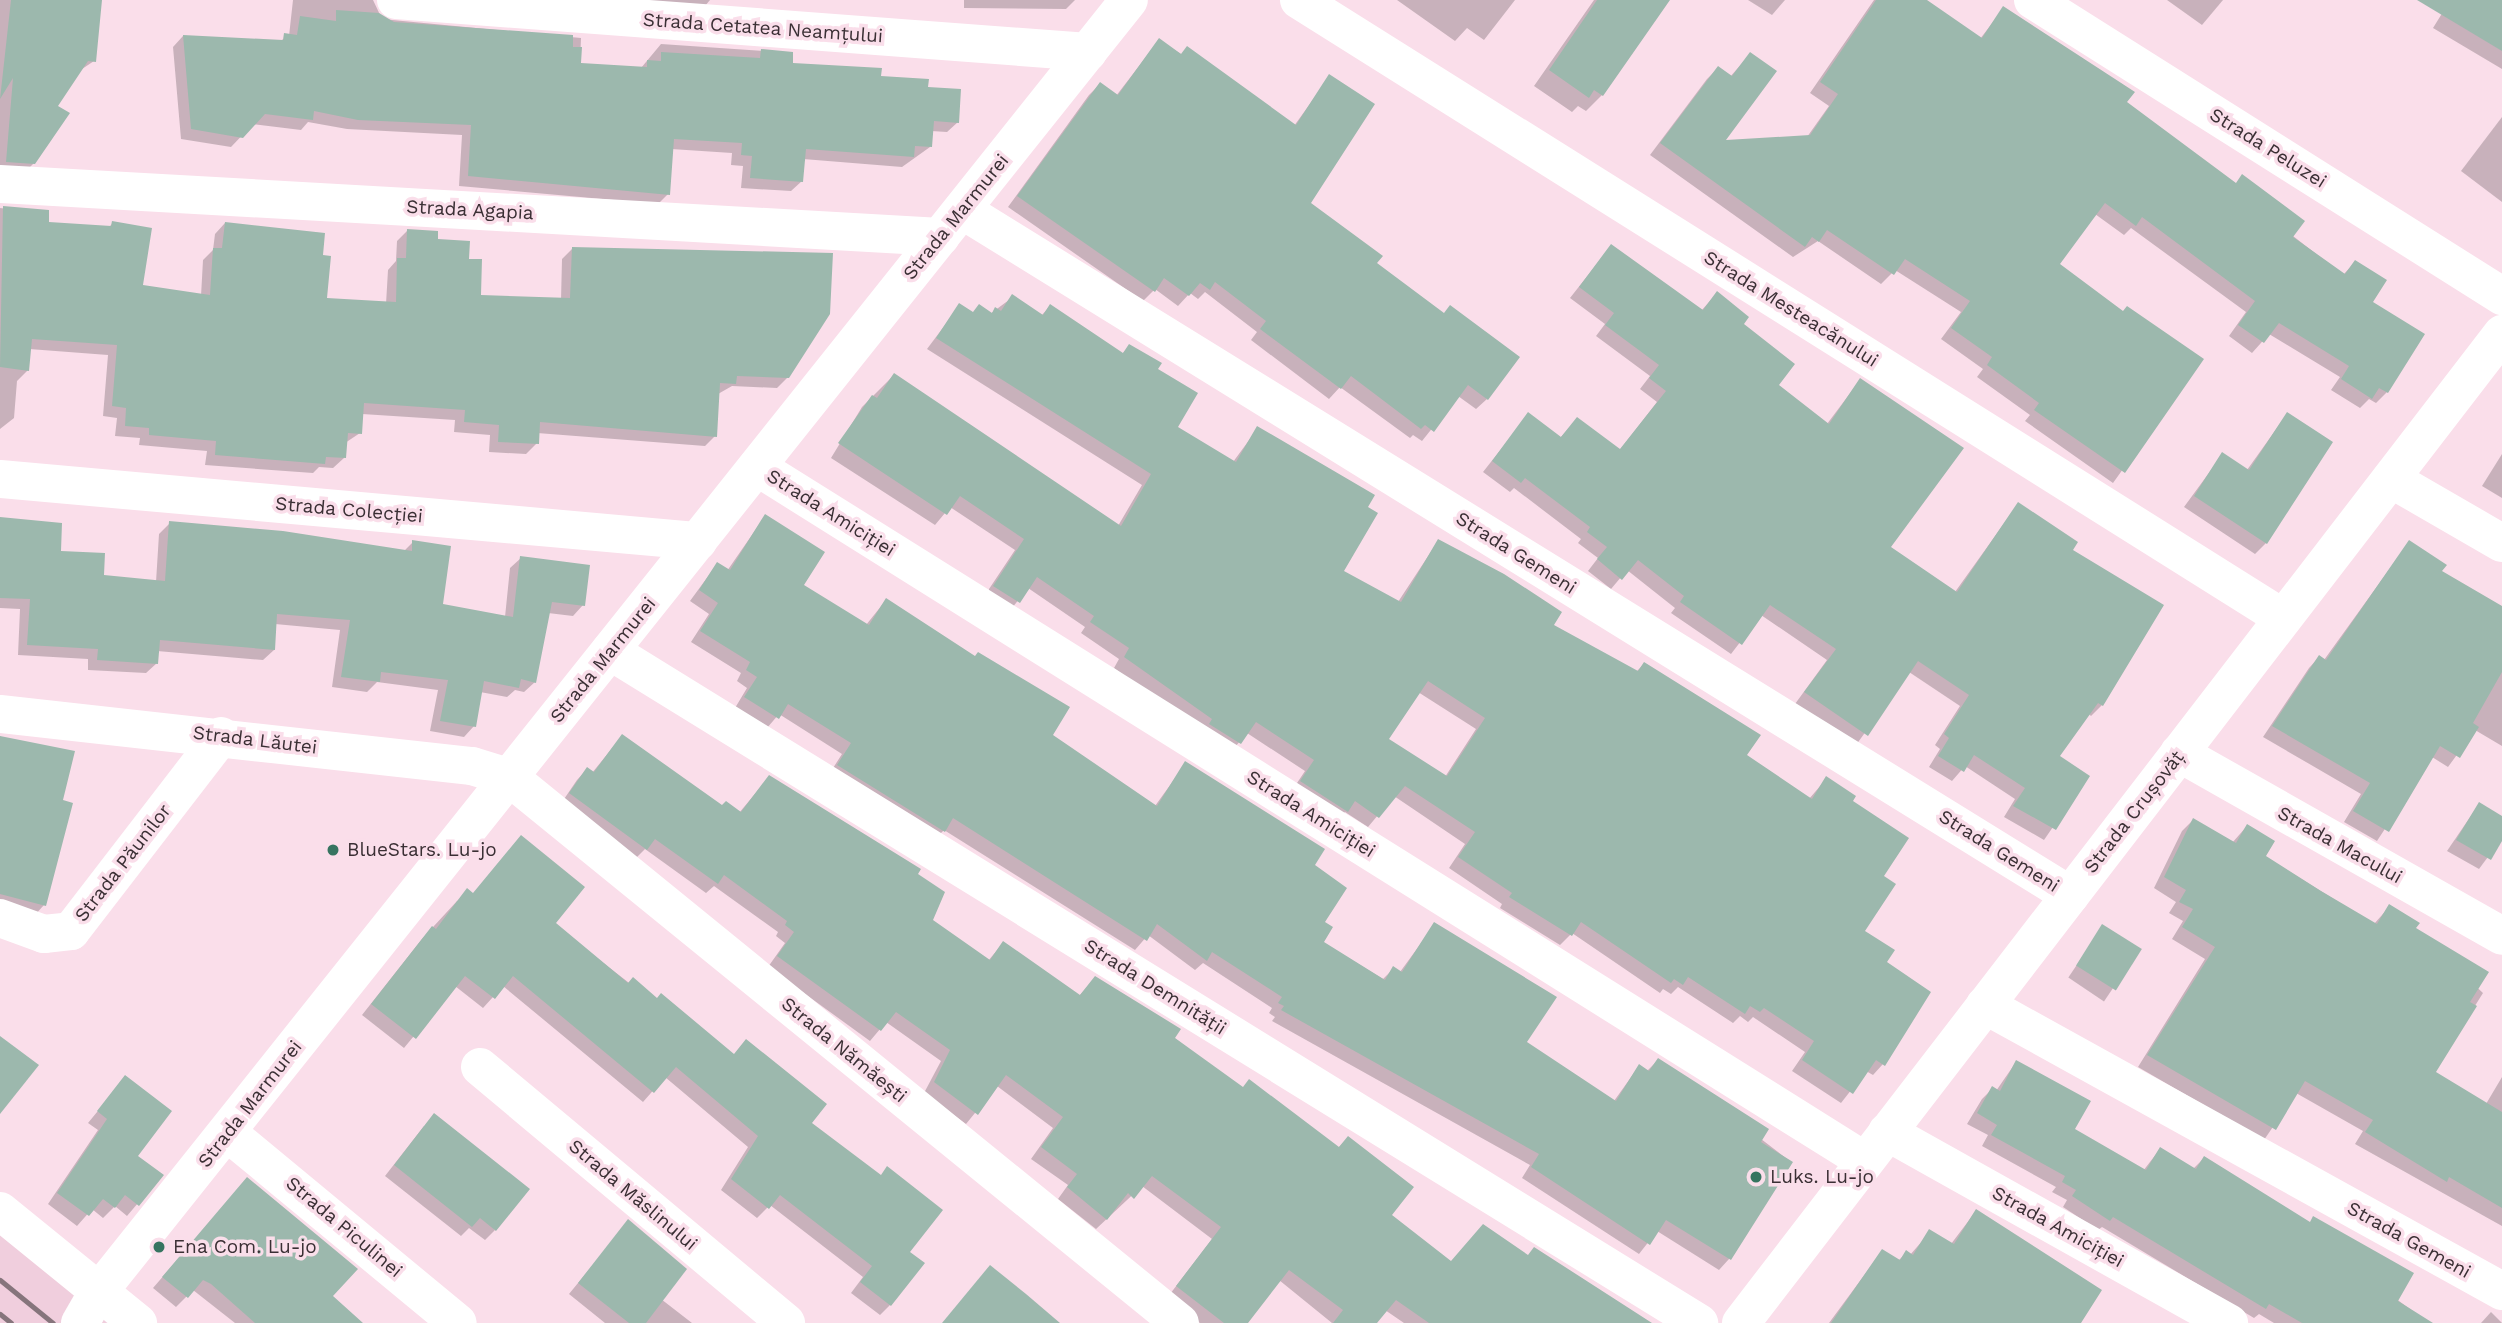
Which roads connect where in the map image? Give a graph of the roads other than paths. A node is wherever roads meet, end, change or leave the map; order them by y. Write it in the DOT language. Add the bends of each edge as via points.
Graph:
graph roads {
  1 [pos="396,0"];
  2 [pos="1129,0"];
  3 [pos="1299,0"];
  4 [pos="2034,0"];
  5 [pos="1088,52"];
  6 [pos="0,184"];
  7 [pos="952,223"];
  8 [pos="2502,296"];
  9 [pos="2502,334"];
  10 [pos="757,467"];
  11 [pos="0,479"];
  12 [pos="2391,479"];
  13 [pos="698,541"];
  14 [pos="2502,543"];
  15 [pos="2283,618"];
  16 [pos="611,651"];
  17 [pos="0,714"];
  18 [pos="221,736"];
  19 [pos="2179,753"];
  20 [pos="509,777"];
  21 [pos="2070,895"];
  22 [pos="0,918"];
  23 [pos="2502,936"];
  24 [pos="1985,1005"];
  25 [pos="480,1067"];
  26 [pos="228,1133"];
  27 [pos="1876,1146"];
  28 [pos="0,1210"];
  29 [pos="100,1292"];
  30 [pos="2502,1292"];
  31 [pos="79,1323"];
  32 [pos="138,1323"];
  33 [pos="458,1323"];
  34 [pos="786,1323"];
  35 [pos="1180,1323"];
  36 [pos="1699,1323"];
  37 [pos="1741,1323"];
  38 [pos="2229,1323"];
  1 -- 5 [label="street, Strada Cetatea Neamțului"];
  2 -- 5 [label="street, Strada Marmurei"];
  3 -- 15 [label="street, Strada Mesteacănului"];
  4 -- 8 [label="street, Strada Peluzei"];
  5 -- 7 [label="street, Strada Marmurei"];
  6 -- 7 [label="street, Strada Agapia"];
  7 -- 10 [label="street, Strada Marmurei"];
  7 -- 21 [label="street, Strada Gemeni"];
  9 -- 12 [label="street, Strada Crușovăț"];
  10 -- 13 [label="street, Strada Marmurei"];
  10 -- 27 [label="street, Strada Amiciției"];
  11 -- 13 [label="street, Strada Colecției"];
  12 -- 14 [label="street"];
  12 -- 15 [label="street, Strada Crușovăț"];
  13 -- 16 [label="street, Strada Marmurei"];
  15 -- 19 [label="street, Strada Crușovăț"];
  16 -- 20 [label="street, Strada Marmurei"];
  16 -- 36 [label="street, Strada Demnității"];
  17 -- 18 [label="street, Strada Lăutei"];
  18 -- 20 [label="street, Strada Lăutei" via="472,766"];
  18 -- 22 [label="street, Strada Păunilor" via="71,931 44,934"];
  19 -- 21 [label="street, Strada Crușovăț"];
  19 -- 23 [label="street, Strada Macului"];
  20 -- 26 [label="street, Strada Marmurei"];
  20 -- 35 [label="street, Strada Nămăești"];
  21 -- 24 [label="street, Strada Crușovăț"];
  24 -- 27 [label="street, Strada Crușovăț"];
  24 -- 30 [label="street, Strada Gemeni"];
  25 -- 34 [label="street, Strada Măslinului"];
  26 -- 29 [label="street, Strada Marmurei"];
  26 -- 33 [label="street, Strada Piculinei"];
  27 -- 37 [label="street, Strada Crușovăț"];
  27 -- 38 [label="street, Strada Amiciției"];
  28 -- 29 [label="street"];
  29 -- 31 [label="street, Strada Marmurei"];
  29 -- 32 [label="street"];
}
